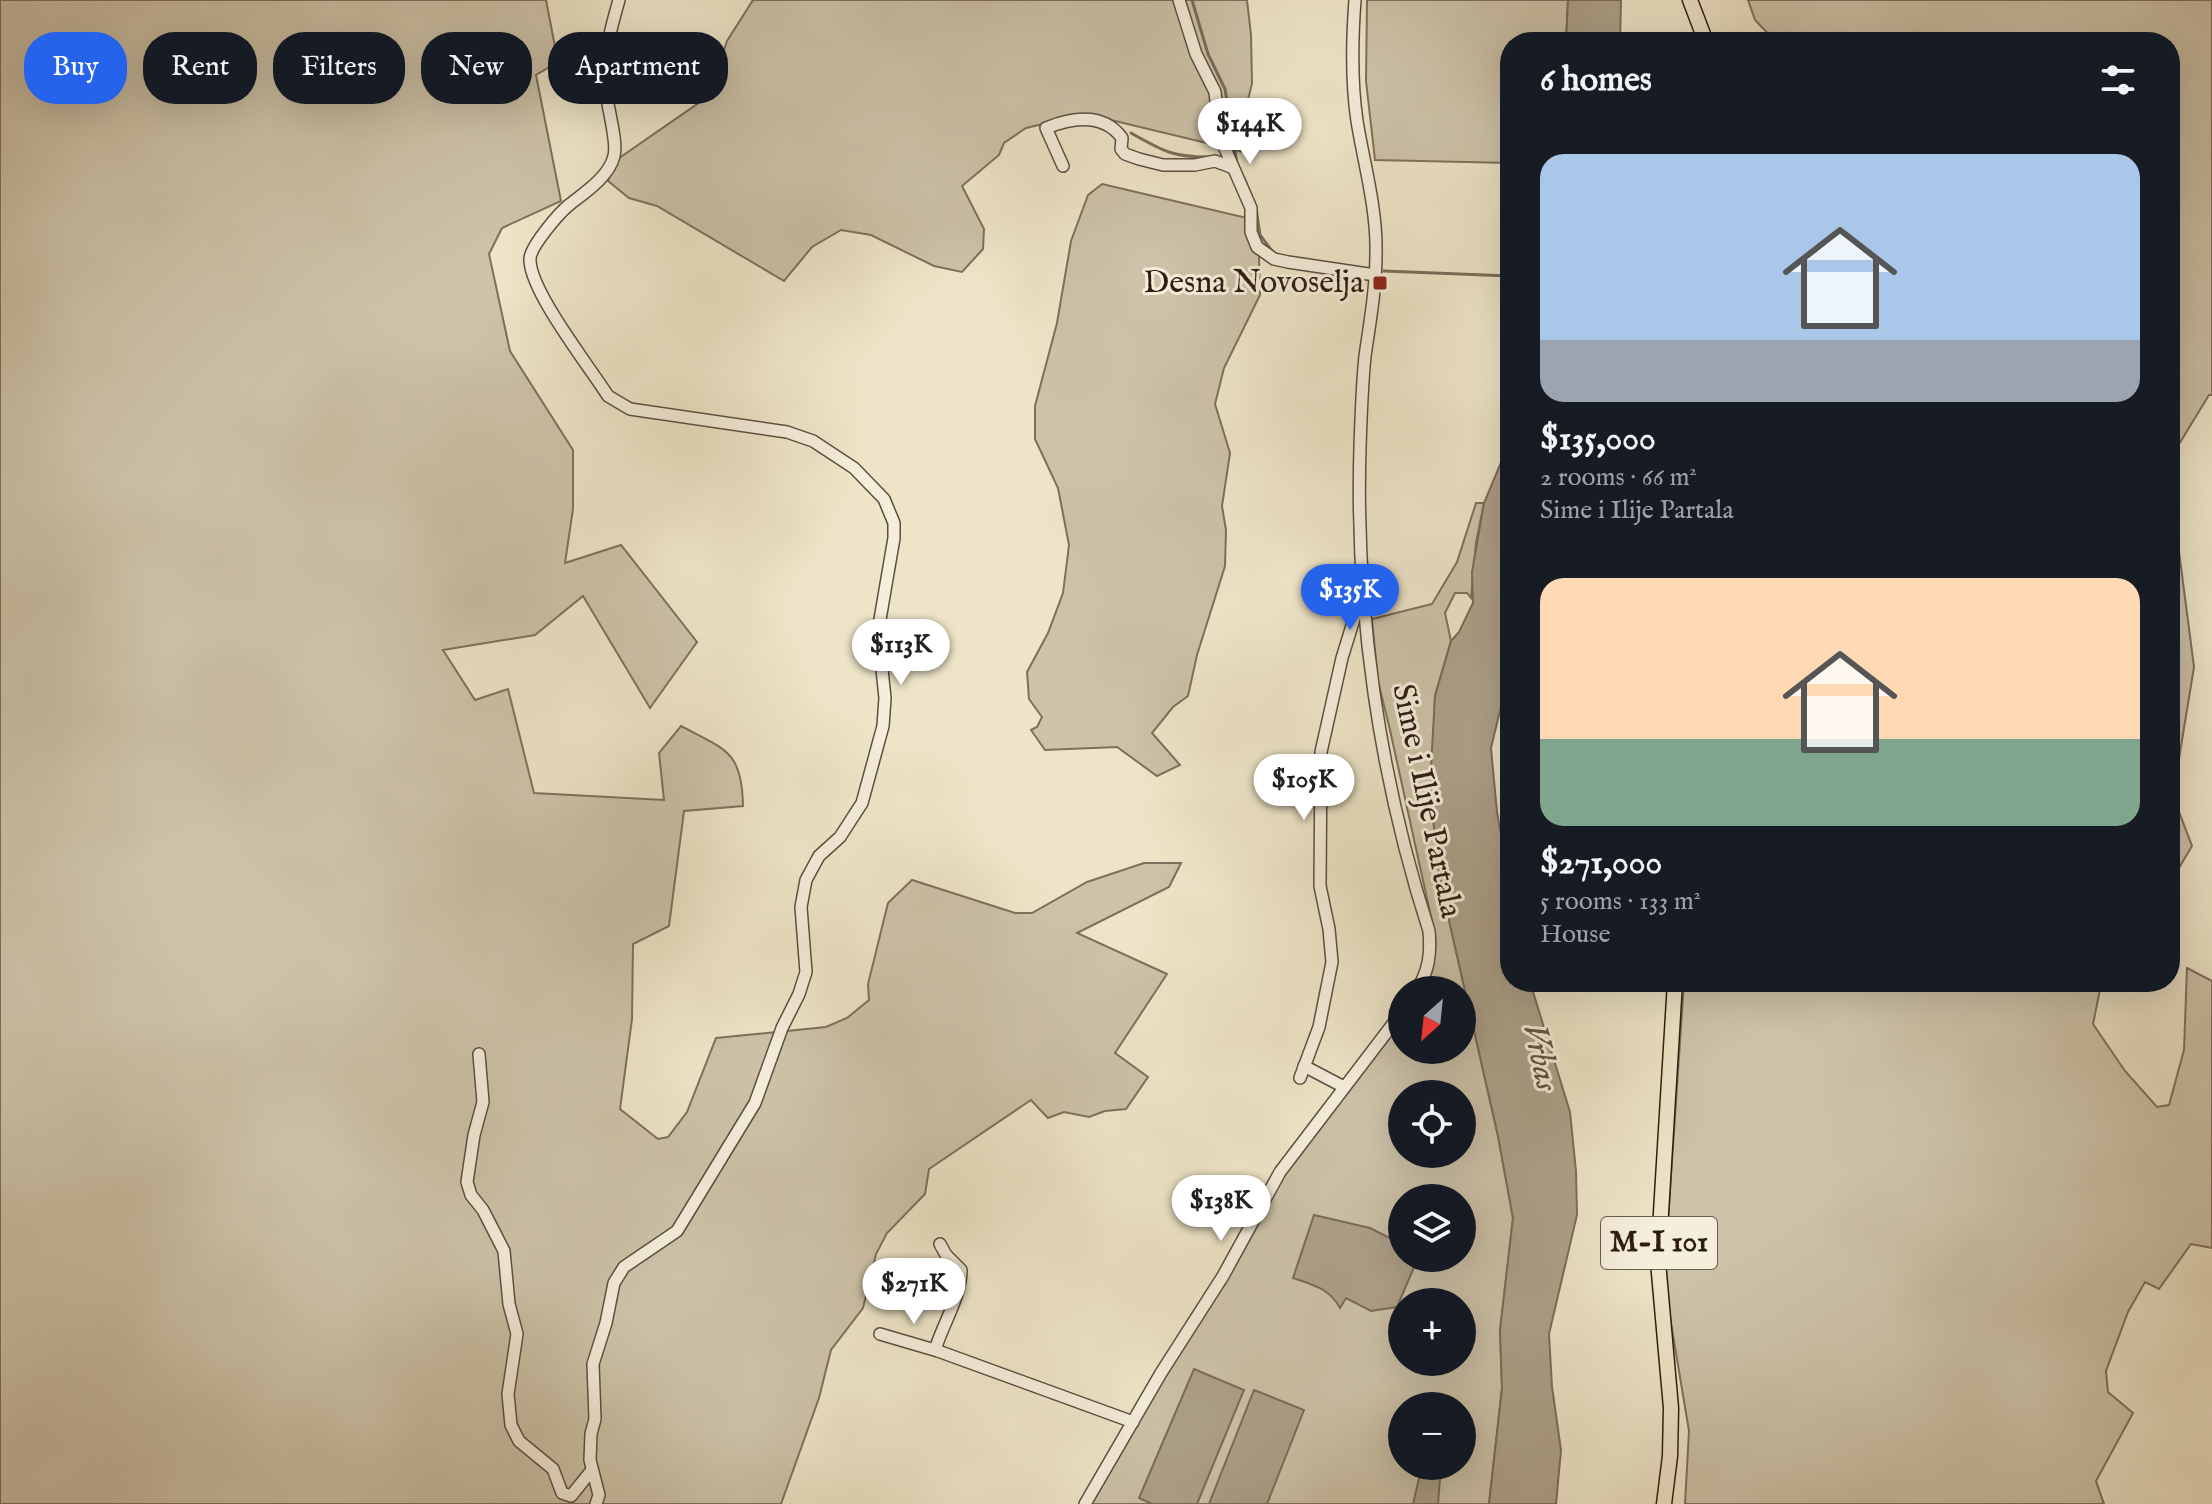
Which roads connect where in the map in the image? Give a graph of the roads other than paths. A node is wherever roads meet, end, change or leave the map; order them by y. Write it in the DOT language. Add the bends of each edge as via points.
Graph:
graph roads {
  1 [pos="619,0"];
  2 [pos="628,0"];
  3 [pos="1179,0"];
  4 [pos="1355,0"];
  5 [pos="1690,0"];
  6 [pos="611,30"];
  7 [pos="1702,32"];
  8 [pos="1063,166"];
  9 [pos="1231,168"];
  10 [pos="1375,275"];
  11 [pos="1363,588"];
  12 [pos="1426,976"];
  13 [pos="1674,992"];
  14 [pos="1388,1030"];
  15 [pos="479,1054"];
  16 [pos="1304,1066"];
  17 [pos="1300,1078"];
  18 [pos="1344,1087"];
  19 [pos="940,1244"];
  20 [pos="880,1334"];
  21 [pos="938,1351"];
  22 [pos="1133,1422"];
  23 [pos="592,1470"];
  24 [pos="596,1504"];
  25 [pos="1085,1504"];
  26 [pos="1664,1504"];
  1 -- 6 [label="street"];
  2 -- 6 [label="street"];
  3 -- 9 [label="street" via="1215,92 1220,137"];
  4 -- 10 [label="street, Sime i Ilije Partala" via="1356,109 1375,231"];
  5 -- 7 [label="main road"];
  6 -- 23 [label="street" via="604,61 614,158 536,244 530,261 540,293 618,404 813,441 854,468 884,499 894,538 878,631 883,723 862,803 806,880 801,907 806,972 755,1103 677,1231 624,1267 614,1283 593,1364"];
  8 -- 9 [label="street" via="1046,128 1085,118 1117,130 1121,149 1139,159 1178,166 1215,161"];
  9 -- 10 [label="street" via="1251,208 1251,232 1264,253 1288,262"];
  10 -- 11 [label="street, Sime i Ilije Partala" via="1360,436"];
  11 -- 12 [label="street, Sime i Ilije Partala" via="1375,707 1429,931"];
  11 -- 16 [label="street" via="1321,752 1320,886 1332,962 1319,1027"];
  13 -- 26 [label="main road, M-I 101" via="1658,1262 1671,1408"];
  14 -- 18 [label="street"];
  15 -- 23 [label="street" via="483,1102 467,1182 504,1251 517,1334 508,1394 511,1425 519,1441 553,1469 562,1493 571,1496"];
  16 -- 17 [label="street"];
  16 -- 18 [label="street"];
  18 -- 22 [label="street" via="1280,1172"];
  19 -- 21 [label="street" via="961,1270 961,1282"];
  20 -- 21 [label="street"];
  21 -- 22 [label="street"];
  22 -- 25 [label="street"];
  23 -- 24 [label="street" via="599,1495"];
}
